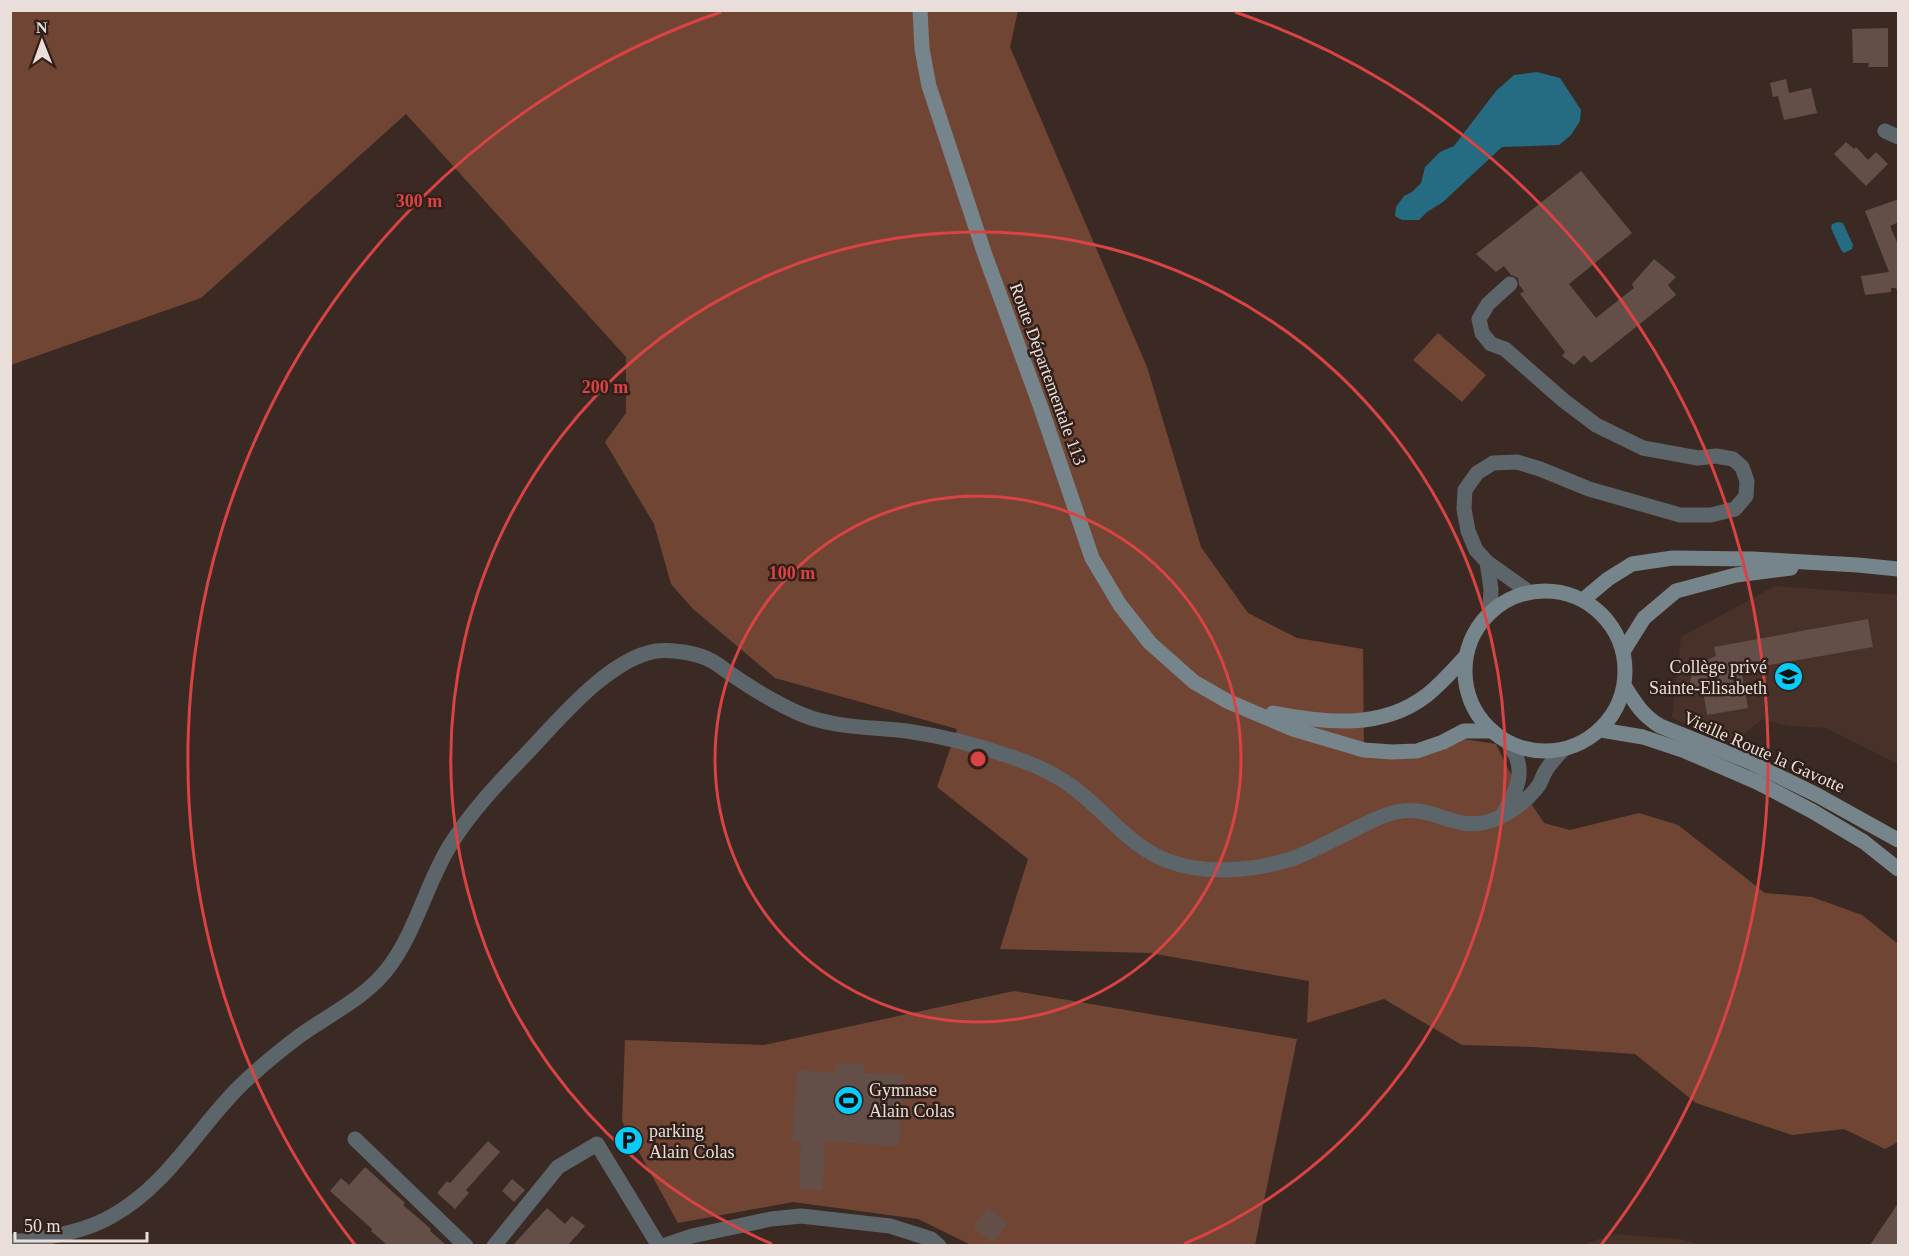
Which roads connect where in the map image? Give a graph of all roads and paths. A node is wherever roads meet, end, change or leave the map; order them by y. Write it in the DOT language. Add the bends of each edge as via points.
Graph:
graph roads {
  1 [pos="920,10"];
  2 [pos="1510,284"];
  3 [pos="1487,562"];
  4 [pos="1823,564"];
  5 [pos="1899,569"];
  6 [pos="1529,592"];
  7 [pos="1584,600"];
  8 [pos="1490,612"];
  9 [pos="1624,650"];
  10 [pos="1466,656"];
  11 [pos="1625,687"];
  12 [pos="1227,700"];
  13 [pos="1601,730"];
  14 [pos="1492,731"];
  15 [pos="1508,743"];
  16 [pos="1563,750"];
  17 [pos="1502,816"];
  18 [pos="1899,840"];
  19 [pos="1899,869"];
  20 [pos="355,1139"];
  21 [pos="10,1242"];
  22 [pos="466,1245"];
  23 [pos="494,1245"];
  24 [pos="660,1245"];
  25 [pos="939,1245"];
  1 -- 12 [label="main road, Route Départementale 113" via="929,87 1092,558 1120,605 1150,643 1194,682"];
  2 -- 3 [label="street" via="1488,304 1479,320 1482,333 1491,344 1505,350 1596,425 1643,448 1698,458 1732,459 1742,467 1747,481 1746,496 1735,509 1711,515 1680,515 1589,489 1525,464 1493,463 1477,472 1465,490 1468,531 1476,550"];
  3 -- 6 [label="street"];
  3 -- 8 [label="street"];
  4 -- 5 [label="main road"];
  4 -- 7 [label="main road" via="1673,558 1632,564"];
  4 -- 9 [label="main road" via="1736,575 1676,591 1644,618"];
  6 -- 7 [label="main road" via="1557,591"];
  6 -- 8 [label="main road" via="1508,599"];
  7 -- 9 [label="main road" via="1609,621"];
  8 -- 10 [label="main road" via="1475,632"];
  9 -- 11 [label="main road"];
  10 -- 12 [label="main road, Route Départementale 113" via="1426,696 1375,719 1312,720"];
  10 -- 14 [label="main road" via="1469,697 1478,716"];
  11 -- 13 [label="main road" via="1617,710"];
  11 -- 18 [label="main road, Vieille Route la Gavotte" via="1647,718 1660,726 1750,762"];
  12 -- 14 [label="main road, Route Départementale 113" via="1293,729 1364,750 1417,751 1464,732"];
  13 -- 16 [label="main road" via="1583,743"];
  13 -- 19 [label="main road, Vieille Route la Gavotte" via="1643,737 1757,782 1864,842"];
  14 -- 15 [label="main road"];
  15 -- 16 [label="main road" via="1545,752"];
  15 -- 17 [label="street" via="1516,753 1519,774"];
  16 -- 17 [label="street" via="1546,768 1533,792"];
  17 -- 21 [label="street" via="1470,825 1428,812 1405,810 1381,817 1294,859 1259,867 1191,868 1164,860 1139,846 1071,786 1032,764 936,736 818,720 779,703 709,659 656,651 614,670 582,694 492,790 449,846 401,950 368,990 299,1037 250,1077 161,1178 133,1203 108,1219 81,1229"];
  20 -- 22 [label="street"];
  23 -- 24 [label="street" via="558,1167 597,1144"];
  24 -- 25 [label="street" via="801,1216 890,1226"];
}
